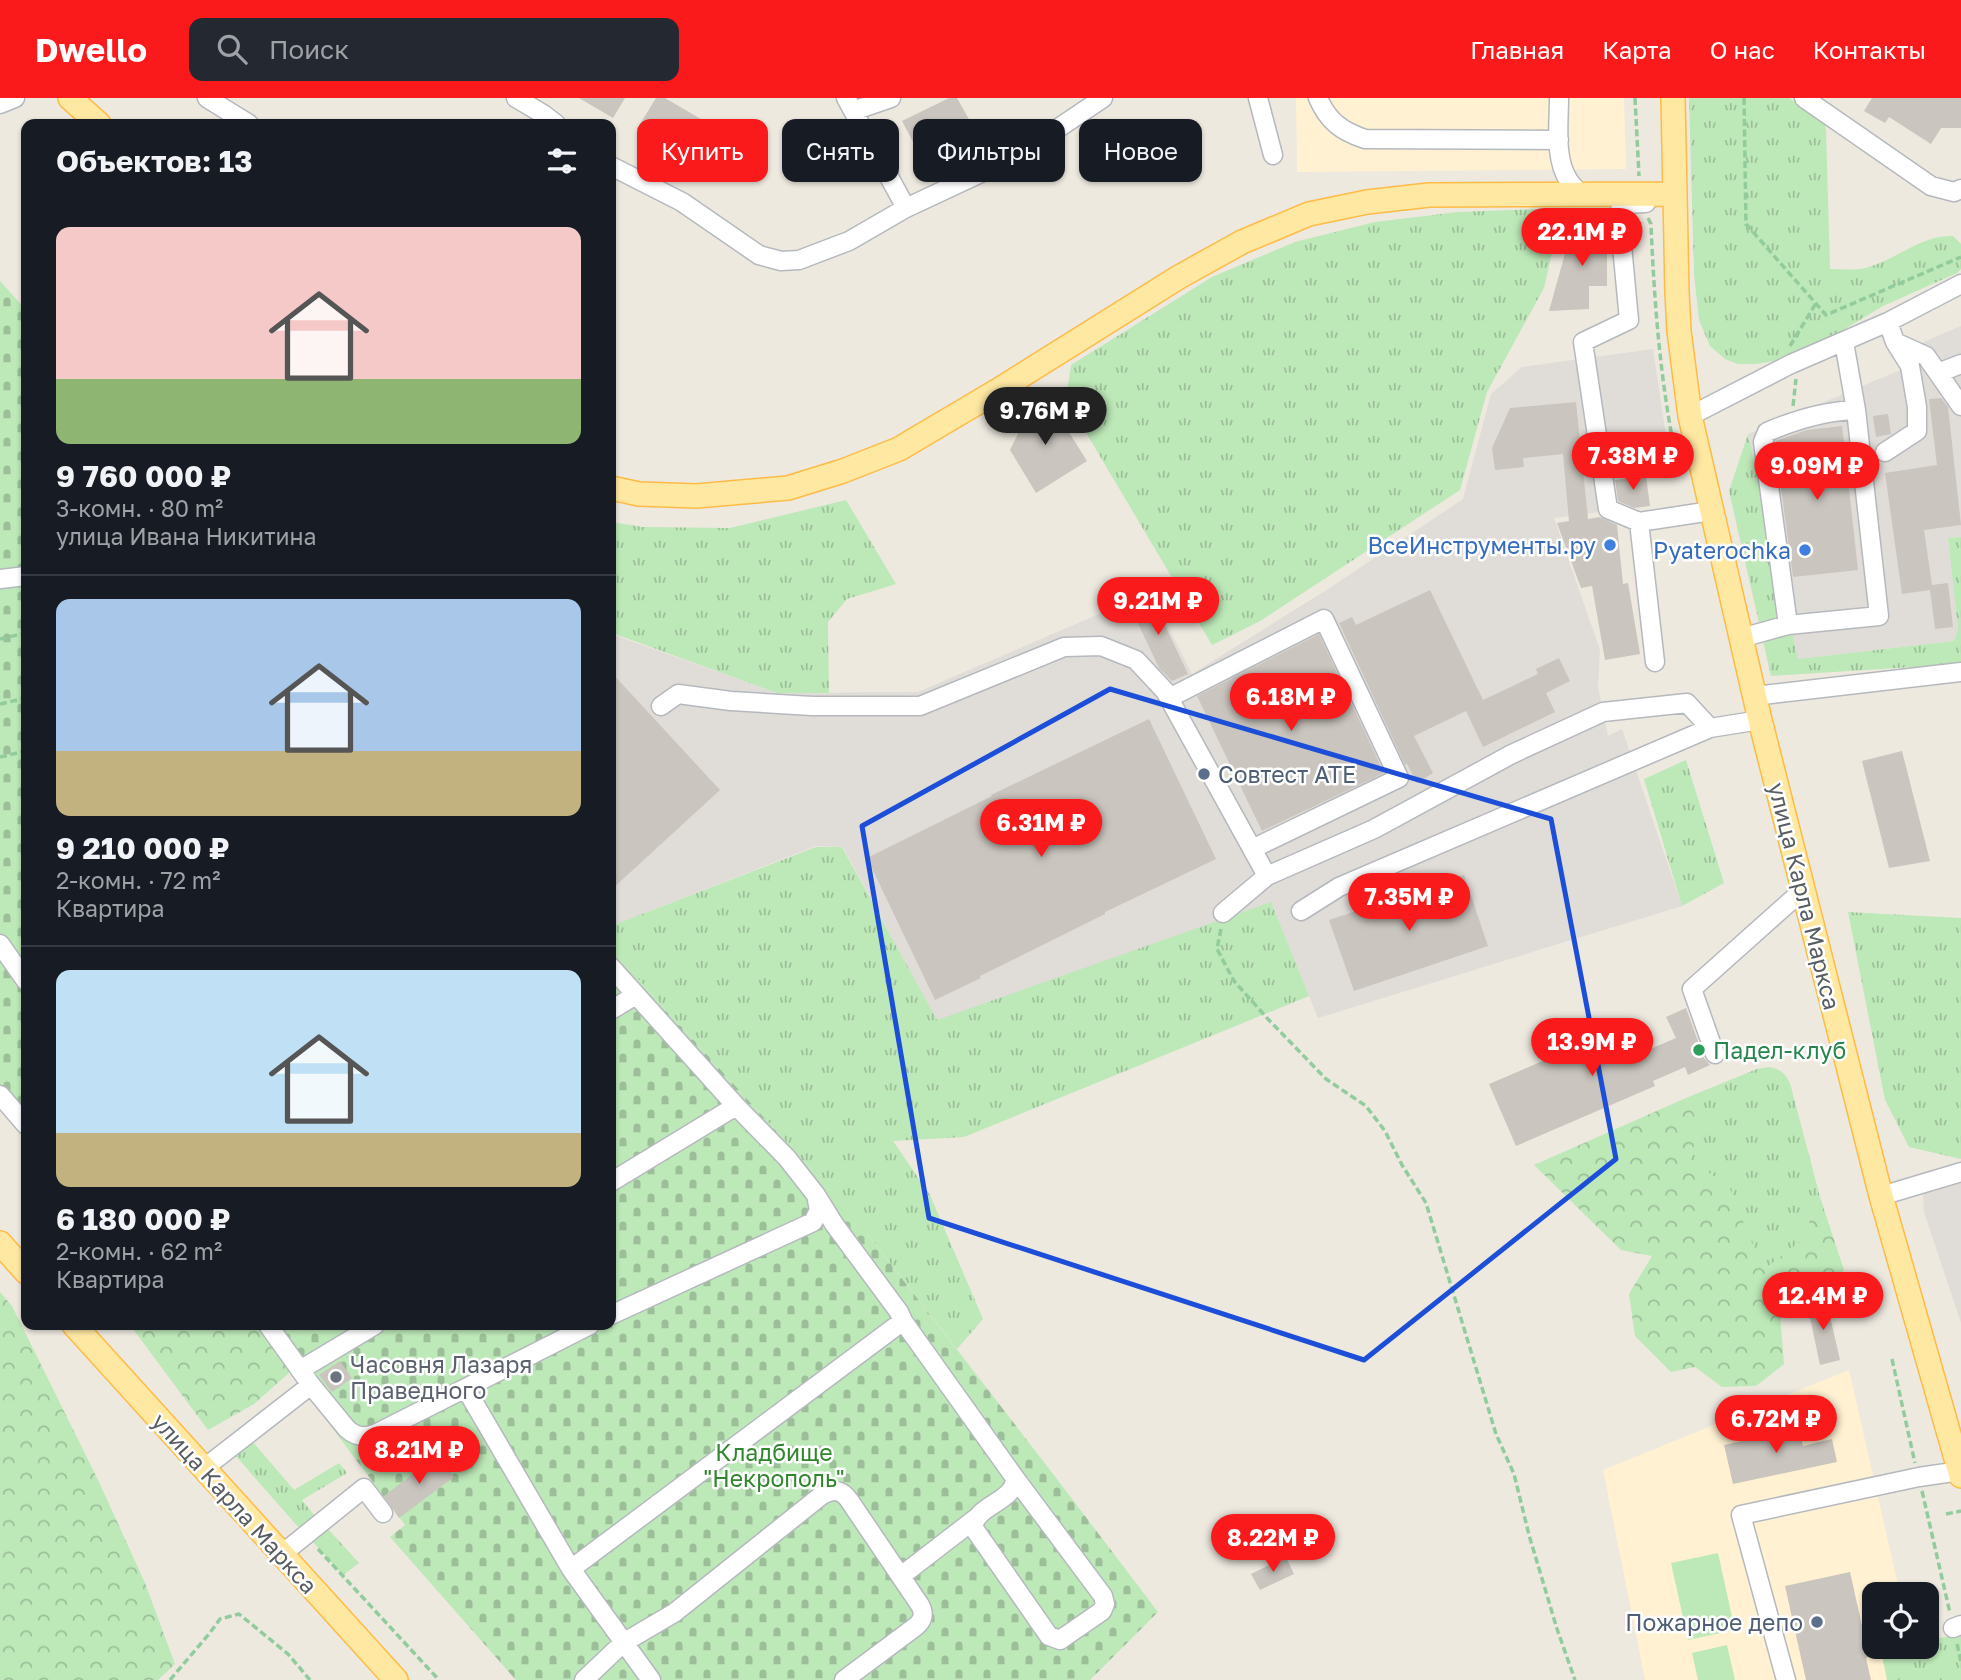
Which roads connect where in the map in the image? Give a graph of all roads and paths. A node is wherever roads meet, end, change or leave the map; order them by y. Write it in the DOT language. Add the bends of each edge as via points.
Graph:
graph roads {
  1 [pos="15,98"];
  2 [pos="70,98"];
  3 [pos="207,98"];
  4 [pos="516,98"];
  5 [pos="891,98"];
  6 [pos="1103,98"];
  7 [pos="1258,98"];
  8 [pos="1318,98"];
  9 [pos="1559,98"];
  10 [pos="1635,98"];
  11 [pos="1673,98"];
  12 [pos="1744,98"];
  13 [pos="1804,98"];
  14 [pos="0,104"];
  15 [pos="850,105"];
  16 [pos="93,119"];
  17 [pos="241,119"];
  18 [pos="550,119"];
  19 [pos="1559,140"];
  20 [pos="1273,155"];
  21 [pos="616,169"];
  22 [pos="1581,194"];
  23 [pos="1959,196"];
  24 [pos="1675,198"];
  25 [pos="1642,199"];
  26 [pos="906,208"];
  27 [pos="1961,257"];
  28 [pos="1961,284"];
  29 [pos="1888,322"];
  30 [pos="1844,342"];
  31 [pos="1895,342"];
  32 [pos="1961,364"];
  33 [pos="1938,373"];
  34 [pos="1961,406"];
  35 [pos="1856,410"];
  36 [pos="1690,416"];
  37 [pos="1672,437"];
  38 [pos="1885,452"];
  39 [pos="616,489"];
  40 [pos="1711,511"];
  41 [pos="1639,522"];
  42 [pos="0,579"];
  43 [pos="21,581"];
  44 [pos="1788,625"];
  45 [pos="21,634"];
  46 [pos="1741,638"];
  47 [pos="0,639"];
  48 [pos="1655,662"];
  49 [pos="1961,672"];
  50 [pos="1754,696"];
  51 [pos="1169,698"];
  52 [pos="21,699"];
  53 [pos="0,704"];
  54 [pos="661,706"];
  55 [pos="1760,720"];
  56 [pos="1710,728"];
  57 [pos="21,752"];
  58 [pos="0,757"];
  59 [pos="1252,849"];
  60 [pos="1267,876"];
  61 [pos="1803,890"];
  62 [pos="1301,911"];
  63 [pos="1223,913"];
  64 [pos="0,944"];
  65 [pos="616,973"];
  66 [pos="21,974"];
  67 [pos="636,995"];
  68 [pos="616,1007"];
  69 [pos="1714,1054"];
  70 [pos="0,1095"];
  71 [pos="736,1105"];
  72 [pos="21,1119"];
  73 [pos="1961,1172"];
  74 [pos="616,1179"];
  75 [pos="816,1195"];
  76 [pos="1881,1196"];
  77 [pos="813,1222"];
  78 [pos="834,1224"];
  79 [pos="0,1243"];
  80 [pos="21,1266"];
  81 [pos="616,1313"];
  82 [pos="903,1321"];
  83 [pos="78,1330"];
  84 [pos="272,1330"];
  85 [pos="368,1330"];
  86 [pos="580,1330"];
  87 [pos="1892,1359"];
  88 [pos="306,1378"];
  89 [pos="466,1389"];
  90 [pos="1957,1447"];
  91 [pos="203,1469"];
  92 [pos="1960,1474"];
  93 [pos="1919,1477"];
  94 [pos="1018,1487"];
  95 [pos="1961,1511"];
  96 [pos="383,1513"];
  97 [pos="1946,1514"];
  98 [pos="971,1527"];
  99 [pos="318,1549"];
  100 [pos="282,1554"];
  101 [pos="571,1569"];
  102 [pos="901,1576"];
  103 [pos="1957,1626"];
  104 [pos="623,1643"];
  105 [pos="1961,1662"];
  106 [pos="170,1680"];
  107 [pos="310,1680"];
  108 [pos="396,1680"];
  109 [pos="439,1680"];
  110 [pos="584,1680"];
  111 [pos="651,1680"];
  112 [pos="844,1680"];
  113 [pos="1575,1680"];
  114 [pos="1786,1680"];
  1 -- 14 [label="street"];
  2 -- 16 [label="main road"];
  3 -- 17 [label="street"];
  4 -- 18 [label="street"];
  5 -- 15 [label="street"];
  6 -- 26 [label="street" via="1017,156"];
  7 -- 20 [label="street"];
  8 -- 19 [label="street" via="1325,113 1341,128 1365,139"];
  9 -- 19 [label="street"];
  10 -- 25 [label="path"];
  11 -- 24 [label="main road, улица Карла Маркса"];
  12 -- 27 [label="path" via="1746,225 1826,315"];
  13 -- 23 [label="street" via="1931,186"];
  15 -- 26 [label="street"];
  19 -- 22 [label="street" via="1568,180"];
  21 -- 26 [label="street" via="682,202 759,255 781,261 799,260 849,241"];
  22 -- 25 [label="main road"];
  22 -- 39 [label="main road" via="1429,195 1309,214 1242,242 1179,277 899,449 788,488 696,496"];
  24 -- 25 [label="main road"];
  24 -- 36 [label="main road, улица Карла Маркса" via="1677,292"];
  25 -- 37 [label="path" via="1651,224 1654,304"];
  25 -- 41 [label="street" via="1621,207 1619,214 1629,320 1583,342 1608,509"];
  28 -- 29 [label="street"];
  29 -- 30 [label="street"];
  29 -- 31 [label="street"];
  30 -- 35 [label="street"];
  30 -- 36 [label="street"];
  31 -- 33 [label="street" via="1926,356"];
  31 -- 38 [label="street" via="1910,366 1917,431"];
  32 -- 33 [label="street"];
  33 -- 34 [label="street"];
  35 -- 44 [label="street" via="1792,422 1767,432 1763,442"];
  35 -- 44 [label="street" via="1879,616"];
  36 -- 40 [label="main road, улица Карла Маркса"];
  40 -- 41 [label="street"];
  40 -- 46 [label="main road, улица Карла Маркса"];
  41 -- 48 [label="street"];
  42 -- 43 [label="street"];
  44 -- 46 [label="street"];
  45 -- 47 [label="path"];
  46 -- 50 [label="main road, улица Карла Маркса"];
  49 -- 50 [label="street"];
  50 -- 55 [label="main road, улица Карла Маркса"];
  51 -- 54 [label="street" via="1136,660 1101,646 1064,647 920,706 812,706 678,694"];
  51 -- 59 [label="street"];
  51 -- 59 [label="street" via="1324,619 1399,778"];
  52 -- 53 [label="path"];
  55 -- 56 [label="street"];
  55 -- 61 [label="main road, улица Карла Маркса"];
  56 -- 60 [label="street" via="1687,703 1603,712 1512,754 1374,829"];
  56 -- 62 [label="street" via="1339,887"];
  57 -- 58 [label="path"];
  59 -- 60 [label="street"];
  60 -- 63 [label="street"];
  61 -- 69 [label="street" via="1692,989"];
  61 -- 76 [label="main road, улица Карла Маркса"];
  63 -- 113 [label="path" via="1217,949 1234,981 1326,1079 1366,1106 1426,1203"];
  64 -- 66 [label="street"];
  65 -- 67 [label="street"];
  67 -- 68 [label="street"];
  67 -- 71 [label="street"];
  70 -- 72 [label="street"];
  71 -- 74 [label="street"];
  71 -- 75 [label="street"];
  73 -- 76 [label="street"];
  75 -- 77 [label="street" via="819,1210"];
  75 -- 78 [label="street"];
  76 -- 90 [label="main road, улица Карла Маркса"];
  77 -- 78 [label="street"];
  77 -- 81 [label="street"];
  78 -- 82 [label="street"];
  79 -- 80 [label="main road"];
  82 -- 94 [label="street"];
  82 -- 101 [label="street"];
  83 -- 91 [label="main road, улица Карла Маркса"];
  84 -- 88 [label="street"];
  85 -- 88 [label="street"];
  86 -- 89 [label="street"];
  87 -- 93 [label="path"];
  88 -- 89 [label="street" via="347,1429 360,1437"];
  88 -- 91 [label="street"];
  89 -- 101 [label="street"];
  90 -- 92 [label="main road, улица Карла Маркса"];
  91 -- 100 [label="main road, улица Карла Маркса"];
  92 -- 93 [label="street"];
  93 -- 103 [label="path"];
  93 -- 114 [label="street" via="1741,1515"];
  94 -- 98 [label="street"];
  94 -- 98 [label="street" via="1103,1596 1102,1611 1064,1639 1052,1639"];
  95 -- 97 [label="path"];
  96 -- 100 [label="street" via="364,1488"];
  98 -- 102 [label="street"];
  99 -- 109 [label="path"];
  100 -- 108 [label="main road, улица Карла Маркса"];
  101 -- 104 [label="street"];
  102 -- 104 [label="street" via="845,1494 830,1491 674,1613"];
  102 -- 112 [label="street" via="922,1609 922,1619"];
  103 -- 105 [label="path"];
  104 -- 110 [label="street"];
  104 -- 111 [label="street"];
  106 -- 107 [label="path" via="220,1619 239,1614 288,1654"];
}
